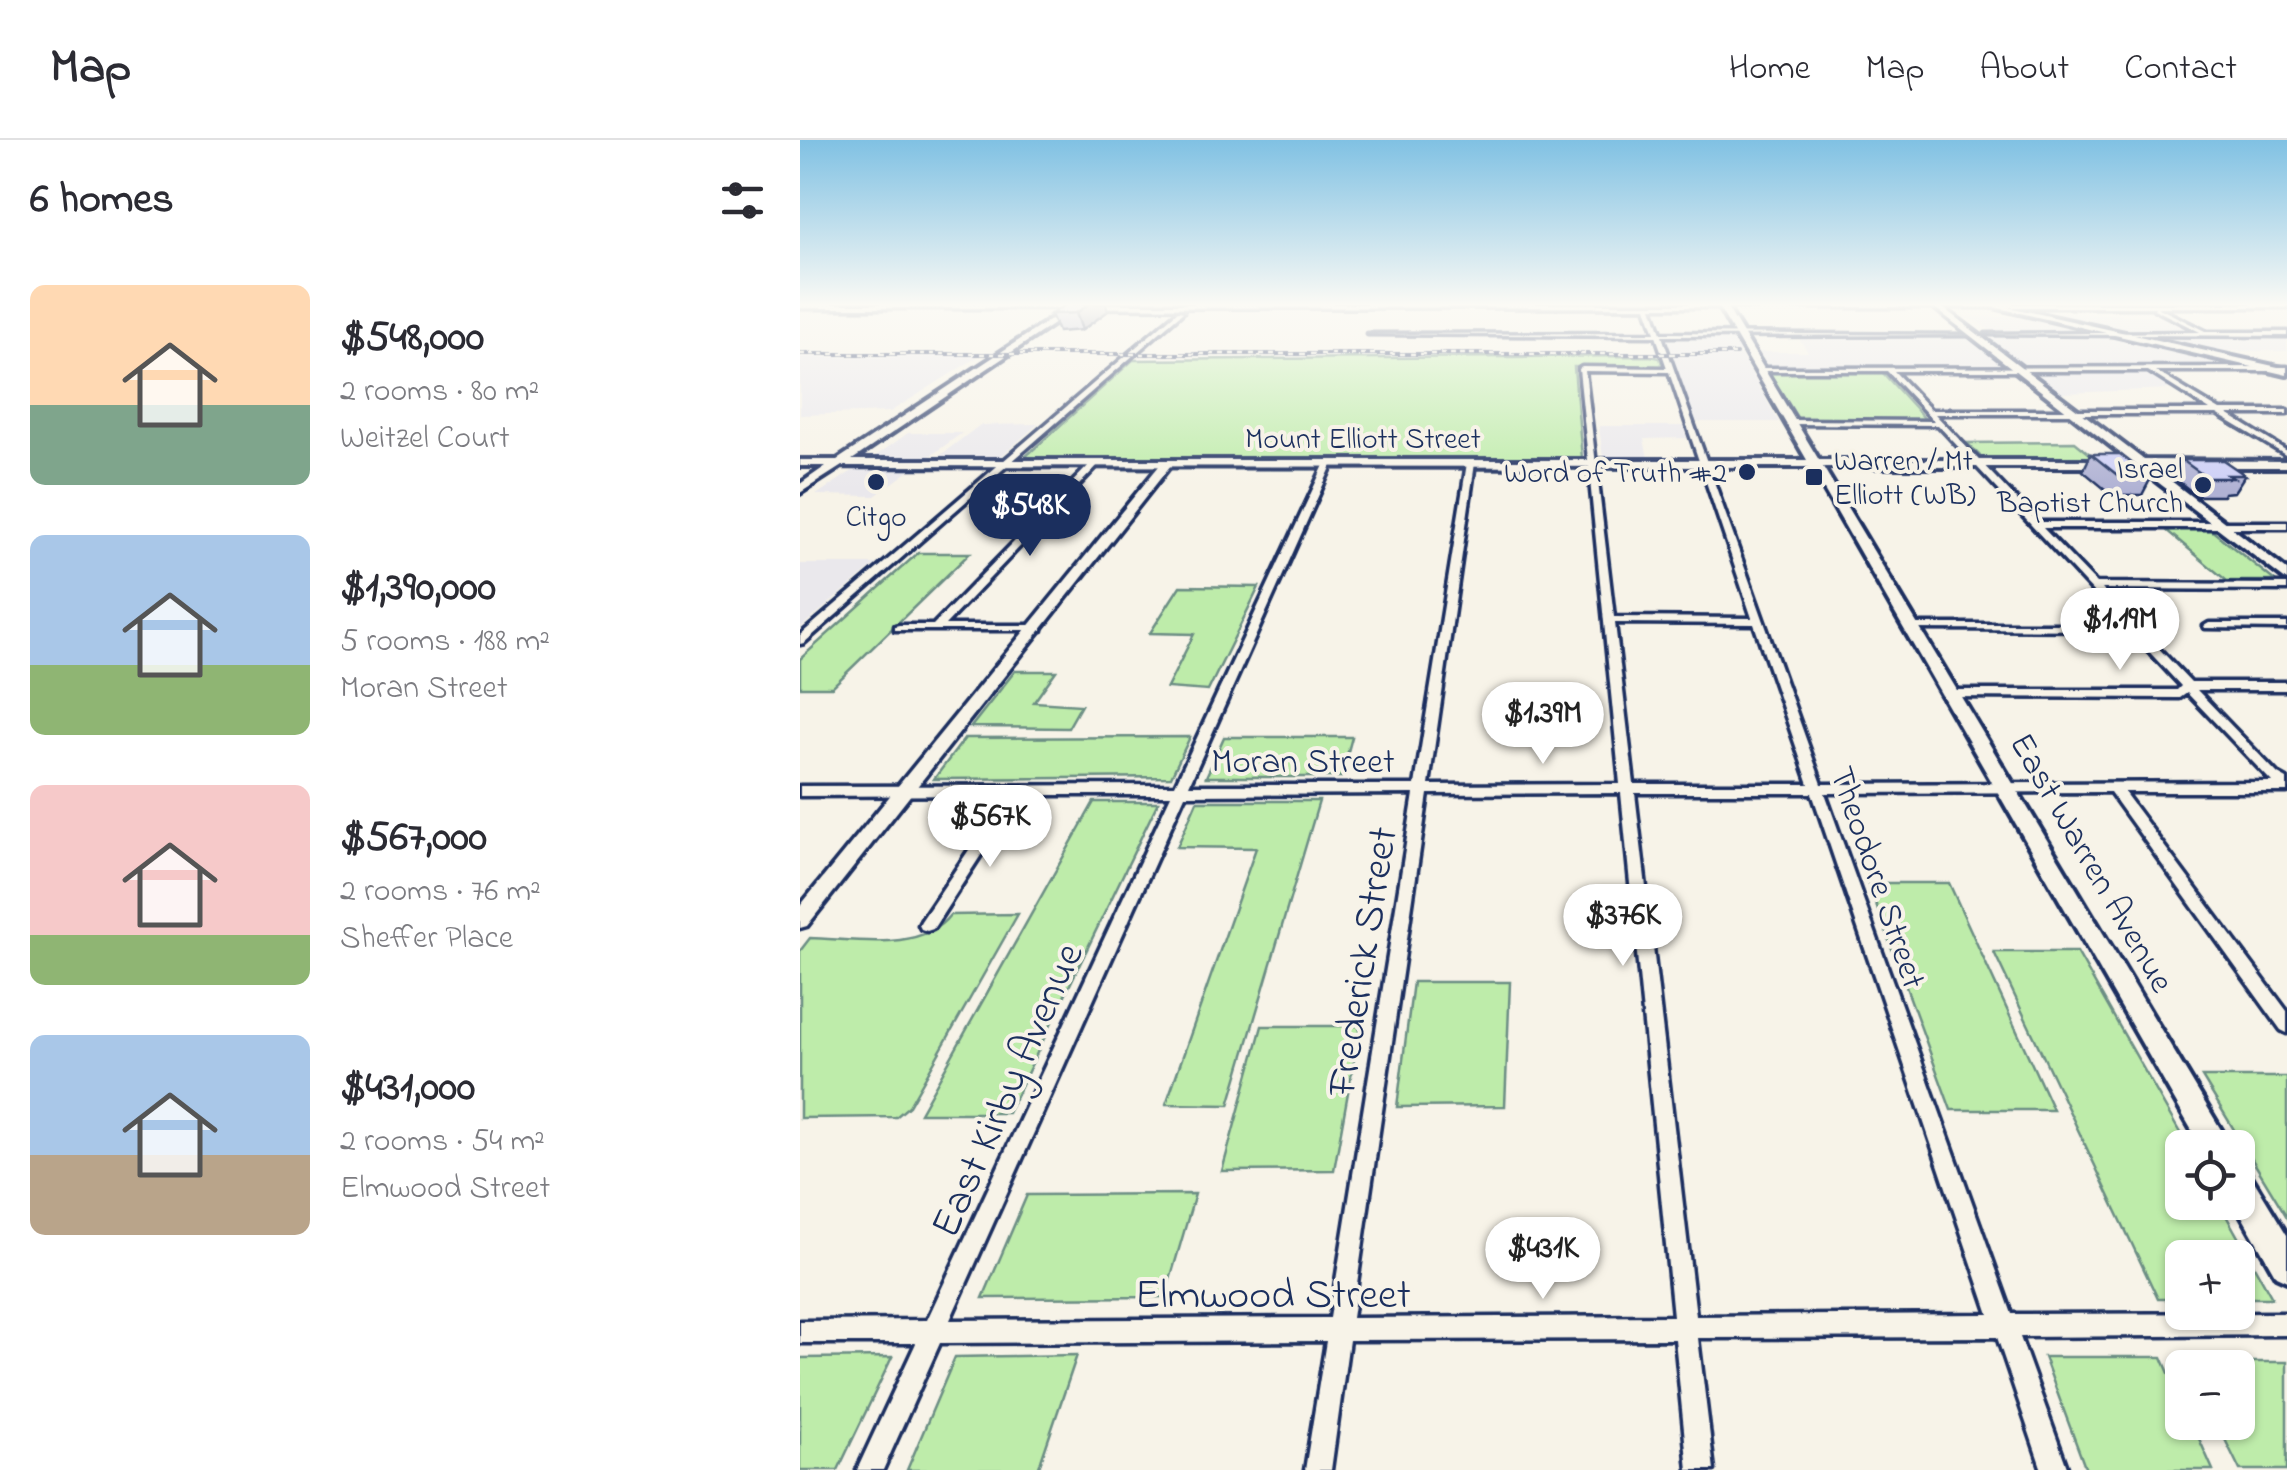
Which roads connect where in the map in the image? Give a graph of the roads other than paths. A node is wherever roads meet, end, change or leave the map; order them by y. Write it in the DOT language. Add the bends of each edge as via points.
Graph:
graph roads {
  1 [pos="985,366"];
  2 [pos="1117,366"];
  3 [pos="1670,366"];
  4 [pos="1758,366"];
  5 [pos="2015,366"];
  6 [pos="2259,366"];
  7 [pos="2019,369"];
  8 [pos="2148,369"];
  9 [pos="2272,369"];
  10 [pos="1671,370"];
  11 [pos="1760,370"];
  12 [pos="1888,370"];
  13 [pos="2287,371"];
  14 [pos="1930,412"];
  15 [pos="2074,412"];
  16 [pos="2219,412"];
  17 [pos="2287,412"];
  18 [pos="1791,422"];
  19 [pos="1940,422"];
  20 [pos="2287,454"];
  21 [pos="800,463"];
  22 [pos="840,463"];
  23 [pos="1005,463"];
  24 [pos="1096,463"];
  25 [pos="1168,463"];
  26 [pos="1329,463"];
  27 [pos="1471,464"];
  28 [pos="1592,464"];
  29 [pos="1704,464"];
  30 [pos="1816,464"];
  31 [pos="1978,464"];
  32 [pos="2141,464"];
  33 [pos="2287,464"];
  34 [pos="800,489"];
  35 [pos="2036,525"];
  36 [pos="2220,525"];
  37 [pos="2287,526"];
  38 [pos="2287,577"];
  39 [pos="2093,586"];
  40 [pos="2287,588"];
  41 [pos="1609,620"];
  42 [pos="1758,621"];
  43 [pos="2209,626"];
  44 [pos="2287,626"];
  45 [pos="1912,627"];
  46 [pos="2129,627"];
  47 [pos="900,628"];
  48 [pos="936,628"];
  49 [pos="1038,628"];
  50 [pos="800,642"];
  51 [pos="2188,686"];
  52 [pos="2287,686"];
  53 [pos="1951,694"];
  54 [pos="2005,786"];
  55 [pos="2287,786"];
  56 [pos="1816,787"];
  57 [pos="1627,788"];
  58 [pos="2114,788"];
  59 [pos="800,790"];
  60 [pos="904,790"];
  61 [pos="1016,790"];
  62 [pos="1180,790"];
  63 [pos="1421,790"];
  64 [pos="800,920"];
  65 [pos="927,925"];
  66 [pos="2287,1025"];
  67 [pos="2207,1130"];
  68 [pos="2255,1210"];
  69 [pos="2287,1265"];
  70 [pos="2287,1324"];
  71 [pos="2005,1327"];
  72 [pos="1686,1328"];
  73 [pos="1339,1330"];
  74 [pos="800,1332"];
  75 [pos="933,1332"];
  76 [pos="870,1470"];
  77 [pos="1318,1470"];
  78 [pos="1702,1470"];
  79 [pos="2054,1470"];
  1 -- 22 [label="main road"];
  2 -- 23 [label="street"];
  3 -- 10 [label="street, Theodore Street"];
  4 -- 11 [label="main road, East Warren Avenue"];
  5 -- 7 [label="main road"];
  6 -- 9 [label="main road"];
  7 -- 8 [label="street"];
  7 -- 12 [label="street"];
  7 -- 15 [label="main road"];
  8 -- 9 [label="street"];
  8 -- 16 [label="street"];
  9 -- 13 [label="main road"];
  10 -- 28 [label="street" via="1582,370"];
  10 -- 29 [label="street, Theodore Street"];
  11 -- 12 [label="street"];
  11 -- 18 [label="main road, East Warren Avenue"];
  12 -- 14 [label="street"];
  14 -- 15 [label="street"];
  14 -- 19 [label="street"];
  15 -- 16 [label="street"];
  15 -- 32 [label="main road"];
  16 -- 17 [label="street"];
  16 -- 20 [label="street"];
  18 -- 19 [label="street"];
  18 -- 30 [label="main road, East Warren Avenue"];
  19 -- 31 [label="street"];
  21 -- 22 [label="main road, Mount Elliott Street"];
  22 -- 23 [label="main road, Mount Elliott Street"];
  22 -- 34 [label="main road"];
  23 -- 24 [label="main road, Mount Elliott Street"];
  23 -- 50 [label="street"];
  24 -- 25 [label="main road, Mount Elliott Street"];
  24 -- 48 [label="street"];
  25 -- 26 [label="main road, Mount Elliott Street"];
  25 -- 49 [label="street"];
  26 -- 27 [label="main road, Mount Elliott Street"];
  26 -- 62 [label="street, East Kirby Avenue"];
  27 -- 28 [label="main road, Mount Elliott Street"];
  27 -- 63 [label="street, Frederick Street"];
  28 -- 29 [label="main road, Mount Elliott Street"];
  28 -- 41 [label="street"];
  29 -- 30 [label="main road, Mount Elliott Street"];
  29 -- 42 [label="street, Theodore Street"];
  30 -- 31 [label="main road, Mount Elliott Street"];
  30 -- 45 [label="main road, East Warren Avenue"];
  31 -- 32 [label="main road, Mount Elliott Street"];
  31 -- 35 [label="street"];
  32 -- 33 [label="main road, Mount Elliott Street"];
  32 -- 36 [label="main road"];
  35 -- 36 [label="street"];
  35 -- 39 [label="street"];
  36 -- 37 [label="street"];
  36 -- 38 [label="main road"];
  39 -- 40 [label="street"];
  39 -- 46 [label="street"];
  41 -- 42 [label="street"];
  41 -- 57 [label="street"];
  42 -- 56 [label="street, Theodore Street"];
  43 -- 44 [label="street"];
  45 -- 46 [label="street"];
  45 -- 53 [label="main road, East Warren Avenue"];
  46 -- 51 [label="street"];
  47 -- 48 [label="street"];
  48 -- 49 [label="street"];
  49 -- 60 [label="street"];
  51 -- 52 [label="street"];
  51 -- 53 [label="street" via="2180,694"];
  51 -- 55 [label="street"];
  53 -- 54 [label="main road, East Warren Avenue"];
  54 -- 56 [label="street, Moran Street"];
  54 -- 58 [label="street, Moran Street"];
  54 -- 67 [label="main road, East Warren Avenue"];
  55 -- 58 [label="street, Moran Street"];
  56 -- 57 [label="street, Moran Street"];
  56 -- 71 [label="street, Theodore Street"];
  57 -- 63 [label="street, Moran Street"];
  57 -- 72 [label="street"];
  58 -- 66 [label="street"];
  59 -- 60 [label="street, Moran Street"];
  60 -- 61 [label="street, Moran Street"];
  60 -- 64 [label="street"];
  61 -- 62 [label="street, Moran Street"];
  61 -- 65 [label="street"];
  62 -- 63 [label="street, Moran Street"];
  62 -- 75 [label="street, East Kirby Avenue"];
  63 -- 73 [label="street, Frederick Street"];
  68 -- 69 [label="main road"];
  70 -- 71 [label="street, Elmwood Street"];
  71 -- 72 [label="street, Elmwood Street"];
  71 -- 79 [label="street, Theodore Street"];
  72 -- 73 [label="street, Elmwood Street"];
  72 -- 78 [label="street"];
  73 -- 75 [label="street, Elmwood Street"];
  73 -- 77 [label="street, Frederick Street"];
  74 -- 75 [label="street, Elmwood Street"];
  75 -- 76 [label="street, East Kirby Avenue"];
}
